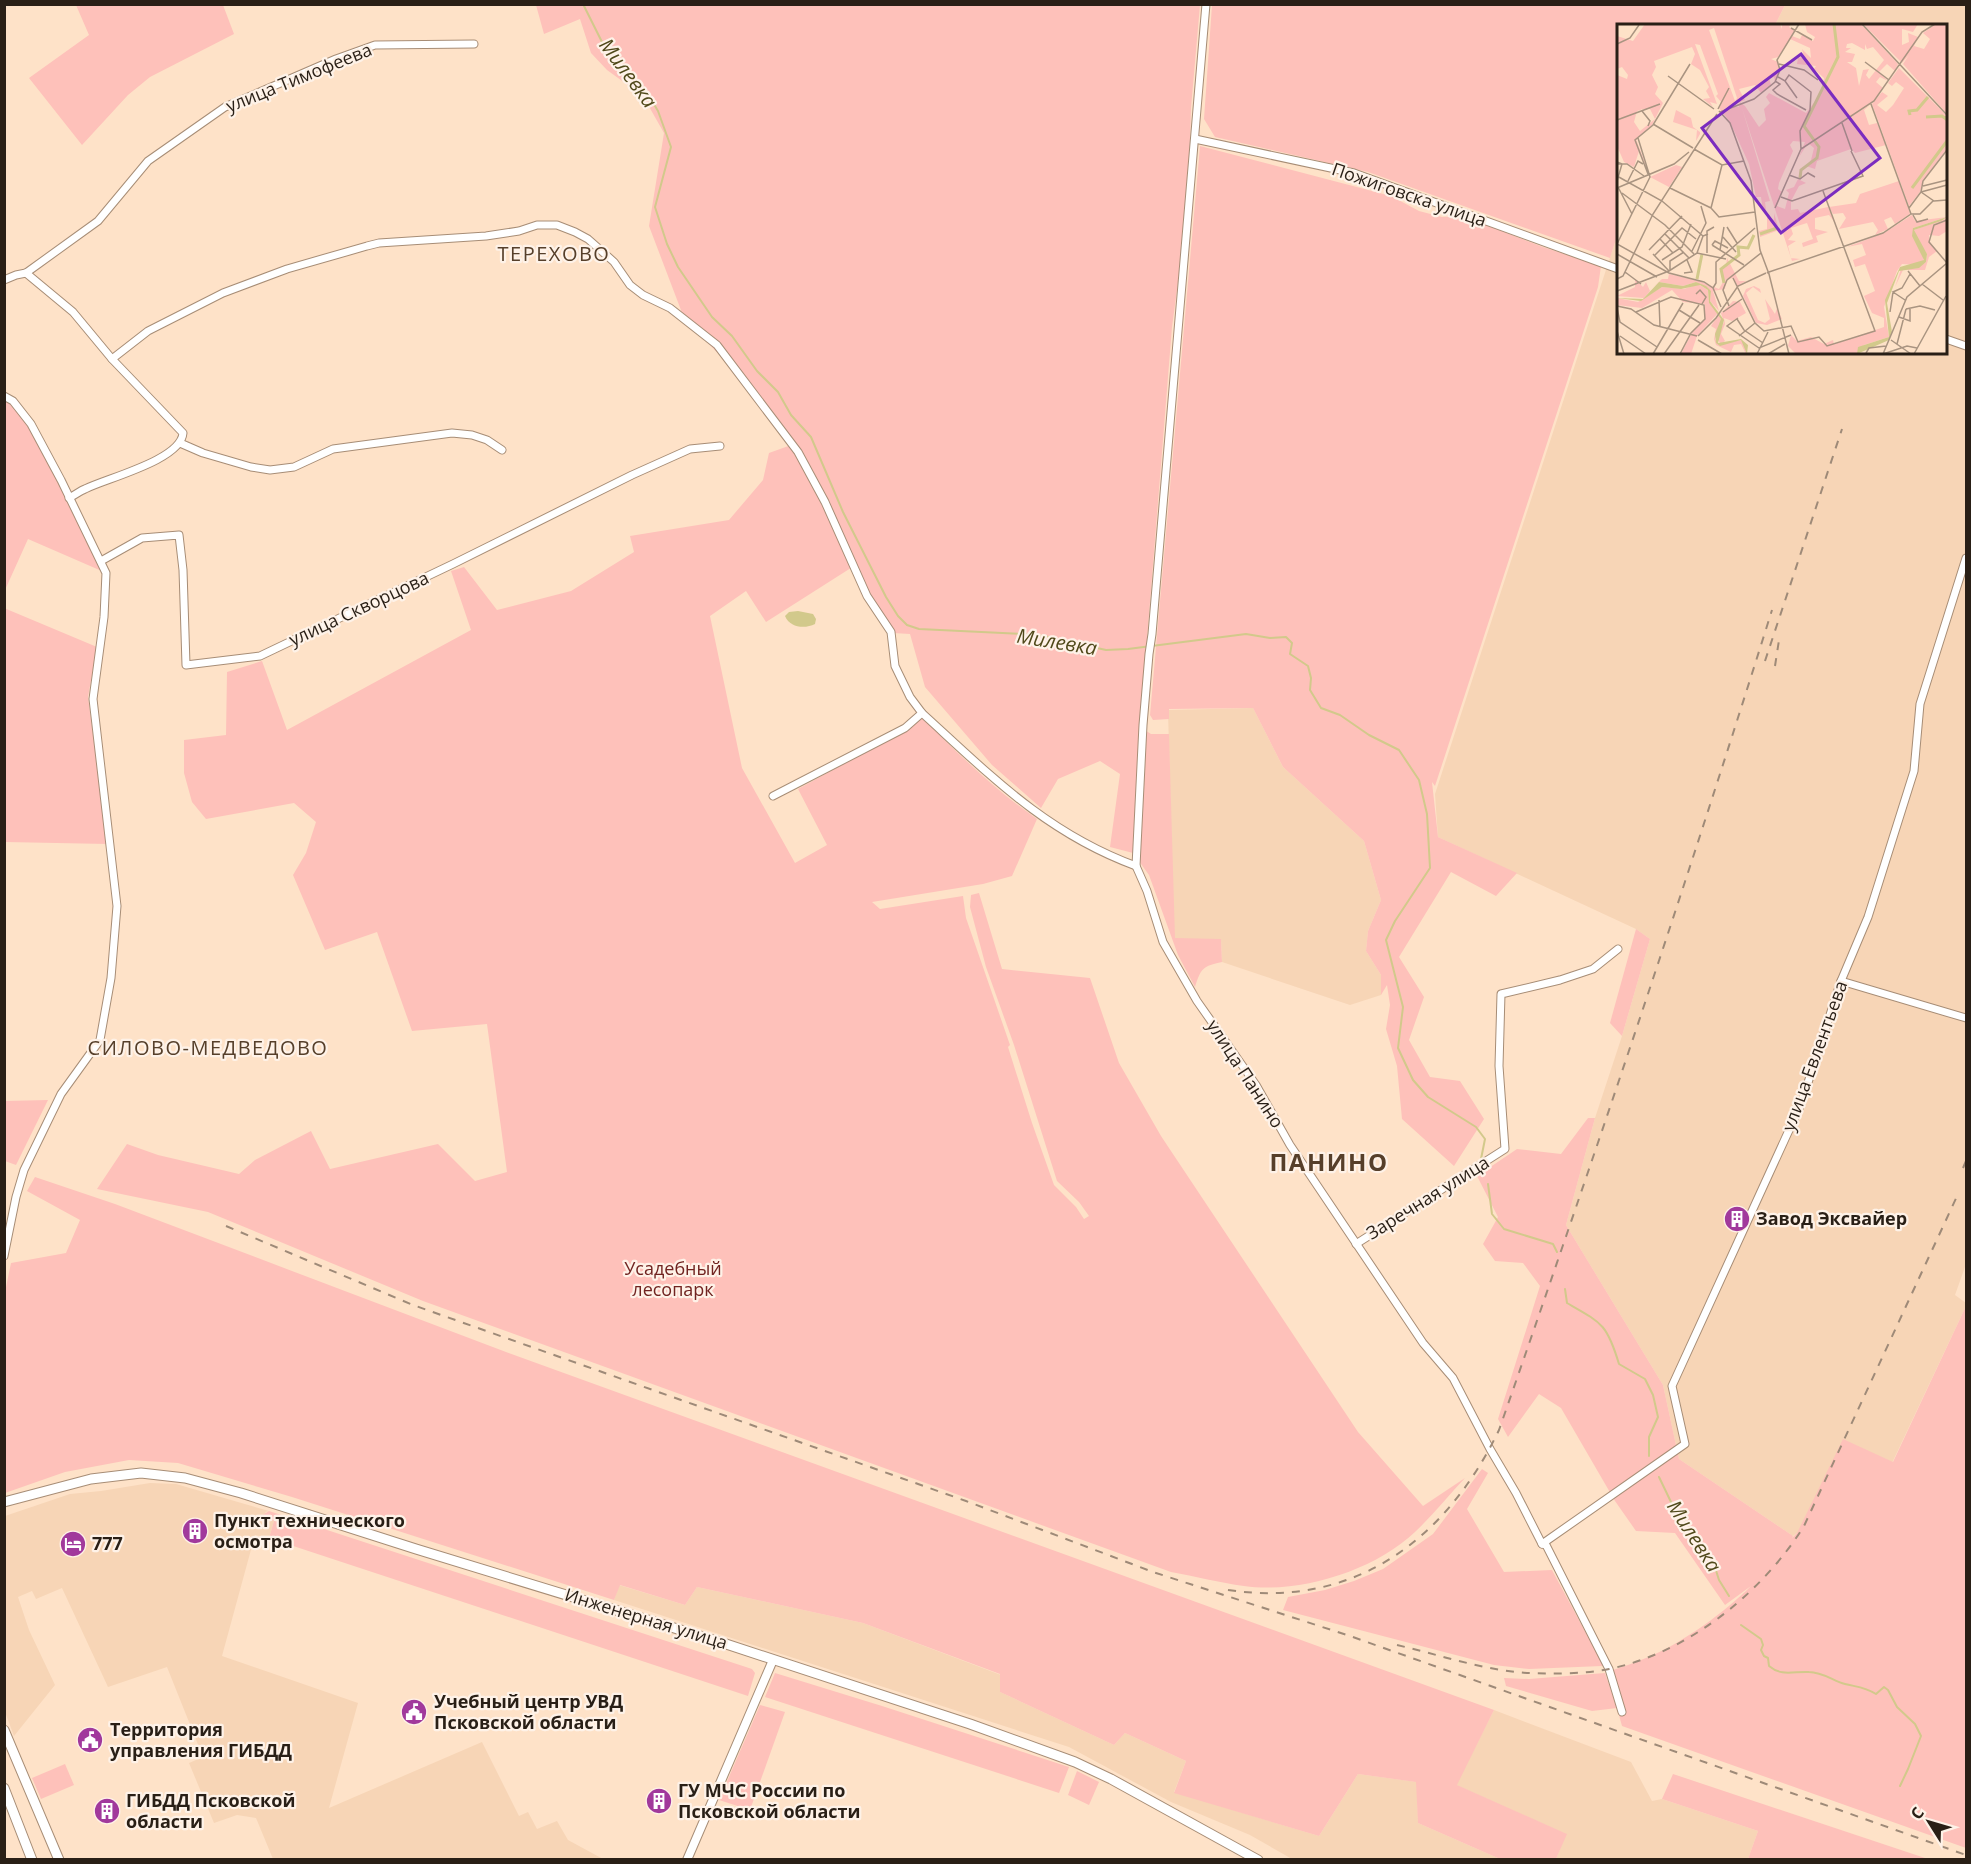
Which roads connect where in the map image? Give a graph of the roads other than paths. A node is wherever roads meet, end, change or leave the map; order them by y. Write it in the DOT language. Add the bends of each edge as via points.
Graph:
graph roads {
  1 [pos="1206,4"];
  2 [pos="474,45"];
  3 [pos="1195,139"];
  4 [pos="1617,269"];
  5 [pos="26,273"];
  6 [pos="4,280"];
  7 [pos="1947,339"];
  8 [pos="1966,346"];
  9 [pos="112,359"];
  10 [pos="4,396"];
  11 [pos="180,443"];
  12 [pos="720,446"];
  13 [pos="502,450"];
  14 [pos="69,498"];
  15 [pos="1966,558"];
  16 [pos="101,561"];
  17 [pos="922,712"];
  18 [pos="773,796"];
  19 [pos="1136,866"];
  20 [pos="1618,949"];
  21 [pos="1841,981"];
  22 [pos="1966,1018"];
  23 [pos="1356,1244"];
  24 [pos="4,1256"];
  25 [pos="7,1504"];
  26 [pos="1542,1544"];
  27 [pos="773,1660"];
  28 [pos="1622,1712"];
  29 [pos="4,1730"];
  30 [pos="4,1788"];
  31 [pos="32,1860"];
  32 [pos="59,1860"];
  33 [pos="687,1860"];
  34 [pos="1258,1860"];
  1 -- 3 [label="street, улица Панино"];
  2 -- 5 [label="street, улица Тимофеева" via="375,45 225,107 148,161 98,221"];
  3 -- 4 [label="street, Пожиговска улица" via="1354,173"];
  3 -- 19 [label="street, улица Панино" via="1143,725"];
  5 -- 6 [label="street, улица Тимофеева"];
  5 -- 9 [label="street" via="73,312"];
  7 -- 8 [label="street"];
  9 -- 11 [label="street" via="183,433"];
  9 -- 17 [label="street" via="148,331 223,293 287,269 379,243 486,236 537,225 557,225 575,231 614,262 630,285 670,308 717,345 798,452 867,596 891,632 895,666 910,698"];
  10 -- 14 [label="street" via="13,401 31,424"];
  11 -- 13 [label="street" via="270,470 294,467 333,449 452,433 487,440"];
  11 -- 14 [label="street" via="137,470"];
  12 -- 16 [label="street, улица Скворцова" via="690,449 632,475 260,656 186,665 179,535 142,538"];
  14 -- 16 [label="street"];
  15 -- 21 [label="street, улица Евлентьева" via="1920,704 1914,771 1868,917"];
  16 -- 24 [label="street" via="106,573 104,617 93,699 117,894 111,978 100,1040 61,1095 24,1170"];
  17 -- 18 [label="street" via="905,728"];
  17 -- 19 [label="street" via="1042,818 1110,857"];
  19 -- 23 [label="street, улица Панино" via="1163,942 1197,1001 1256,1085 1290,1145"];
  20 -- 23 [label="street, Заречная улица" via="1593,969 1501,994 1498,1066 1504,1149"];
  21 -- 22 [label="street"];
  21 -- 26 [label="street, улица Евлентьева" via="1801,1104 1672,1386 1685,1444"];
  23 -- 26 [label="street, улица Панино" via="1423,1343 1453,1378"];
  25 -- 27 [label="main road, Инженерная улица" via="70,1484 125,1474 156,1473 185,1478"];
  26 -- 28 [label="street, улица Панино" via="1546,1545 1609,1669"];
  27 -- 33 [label="street"];
  27 -- 34 [label="main road, Инженерная улица" via="1075,1762"];
  29 -- 32 [label="main road"];
  30 -- 31 [label="main road"];
}
